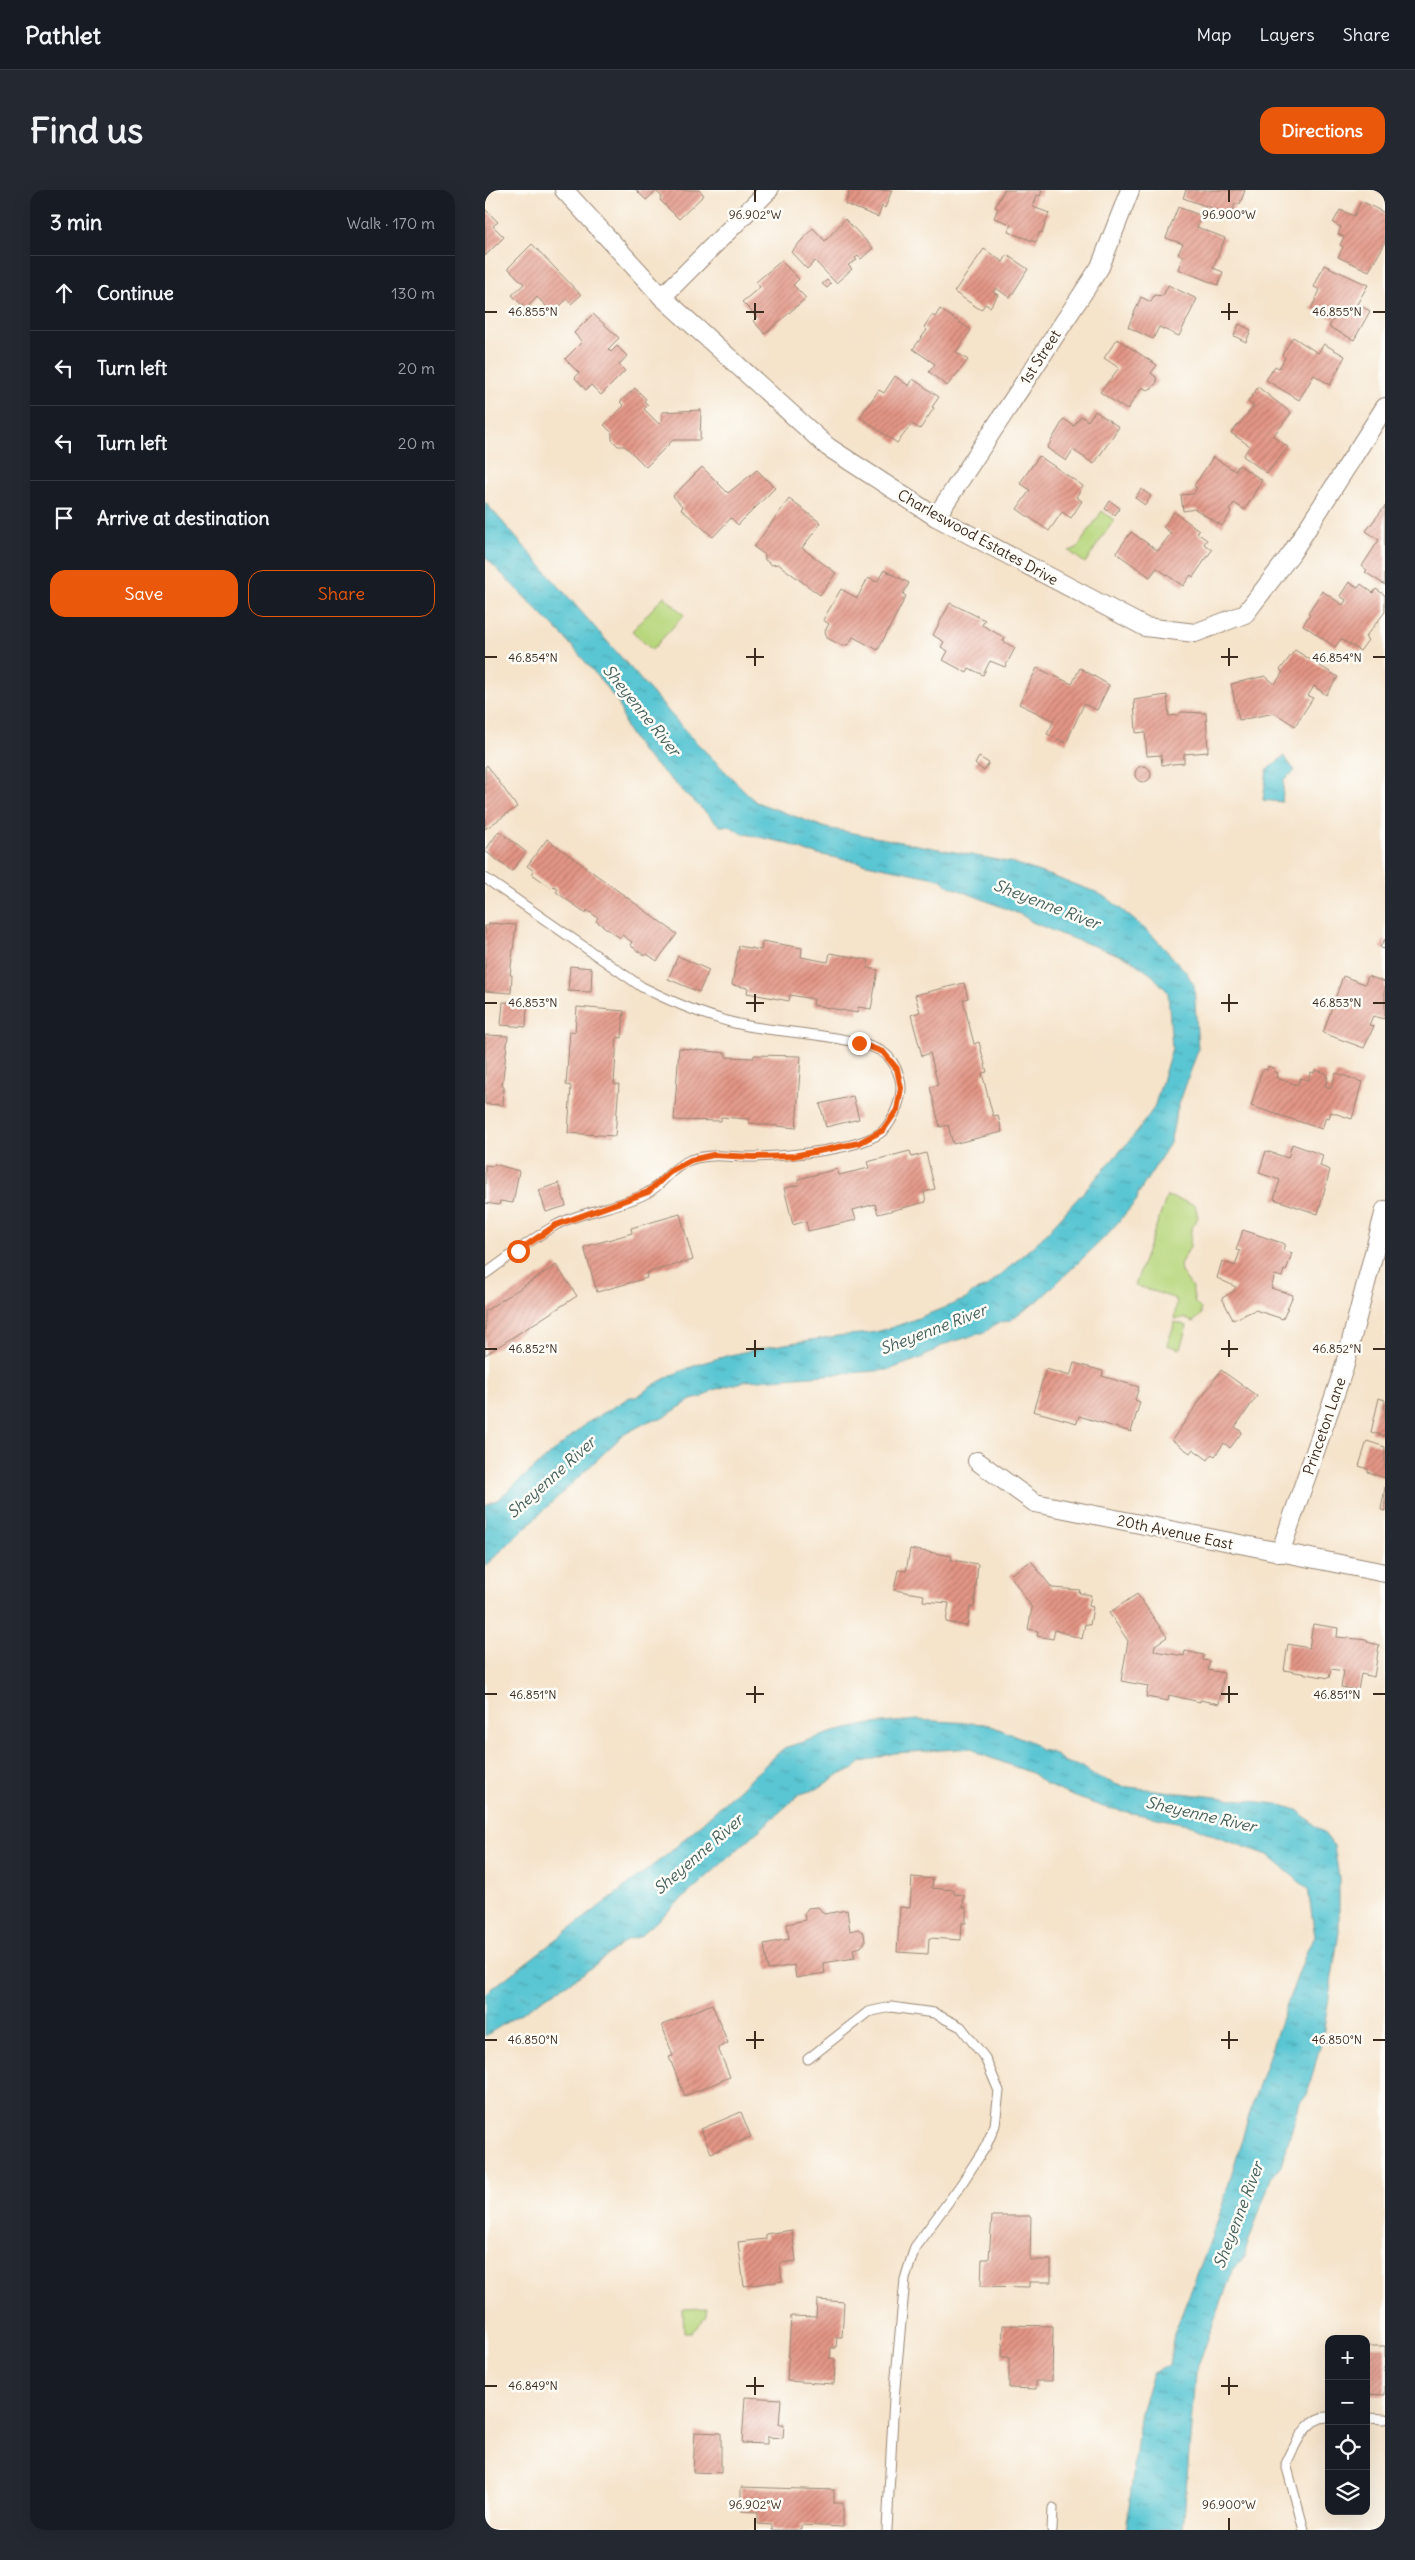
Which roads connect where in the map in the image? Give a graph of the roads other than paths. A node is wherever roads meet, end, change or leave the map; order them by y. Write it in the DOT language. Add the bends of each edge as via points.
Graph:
graph roads {
  1 [pos="564,190"];
  2 [pos="769,190"];
  3 [pos="1130,190"];
  4 [pos="662,297"];
  5 [pos="1385,407"];
  6 [pos="936,517"];
  7 [pos="485,878"];
  8 [pos="1384,1218"];
  9 [pos="485,1274"];
  10 [pos="977,1461"];
  11 [pos="1279,1553"];
  12 [pos="1385,1573"];
  13 [pos="808,2060"];
  14 [pos="1325,2417"];
  15 [pos="1370,2418"];
  16 [pos="1385,2419"];
  17 [pos="1053,2508"];
  18 [pos="887,2530"];
  19 [pos="1052,2530"];
  20 [pos="1303,2530"];
  1 -- 4 [label="street, Charleswood Estates Drive"];
  2 -- 4 [label="street"];
  3 -- 6 [label="street, 1st Street" via="1099,267"];
  4 -- 6 [label="street, Charleswood Estates Drive" via="828,447"];
  5 -- 6 [label="street, Charleswood Estates Drive" via="1291,554 1245,614 1195,633 1145,627"];
  7 -- 9 [label="lane" via="643,987 701,1013 746,1025 859,1043 883,1052 897,1069 901,1088 897,1110 883,1130 859,1143 793,1156 713,1155 691,1160 672,1170 648,1192 556,1225"];
  8 -- 11 [label="street, Princeton Lane" via="1344,1368"];
  10 -- 11 [label="street, 20th Avenue East" via="1035,1503"];
  11 -- 12 [label="street, 20th Avenue East"];
  13 -- 18 [label="lane" via="868,2012 891,2007 934,2013 961,2027 985,2058 999,2091 995,2125 986,2146 915,2247 905,2279"];
  14 -- 20 [label="lane" via="1302,2433 1286,2464"];
  15 -- 16 [label="lane"];
  17 -- 19 [label="lane"];
}
